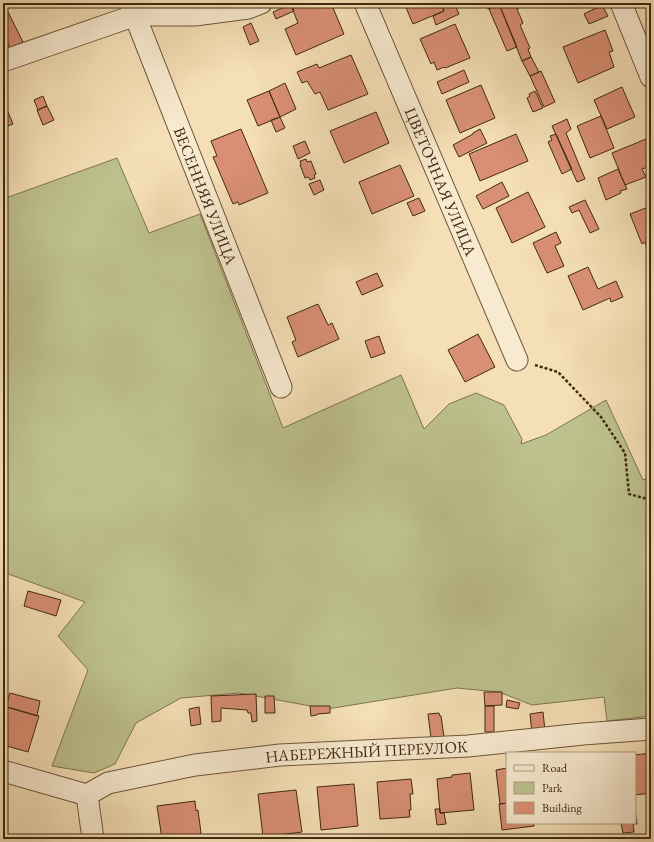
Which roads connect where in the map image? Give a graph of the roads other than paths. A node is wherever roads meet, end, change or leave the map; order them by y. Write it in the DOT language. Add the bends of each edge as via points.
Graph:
graph roads {
  1 [pos="261,3"];
  2 [pos="365,3"];
  3 [pos="621,3"];
  4 [pos="133,9"];
  5 [pos="646,50"];
  6 [pos="3,60"];
  7 [pos="651,77"];
  8 [pos="517,360"];
  9 [pos="281,388"];
  10 [pos="651,729"];
  11 [pos="3,771"];
  12 [pos="87,795"];
  13 [pos="93,839"];
  1 -- 4 [label="street" via="248,8 195,15"];
  2 -- 8 [label="street, ЦВЕТОЧНАЯ УЛИЦА"];
  3 -- 5 [label="street"];
  4 -- 6 [label="street"];
  4 -- 9 [label="street, ВЕСЕННЯЯ УЛИЦА"];
  5 -- 7 [label="street"];
  10 -- 12 [label="street, НАБЕРЕЖНЫЙ ПЕРЕУЛОК" via="468,746 265,757 195,765 108,783"];
  11 -- 12 [label="street"];
  12 -- 13 [label="street"];
}
